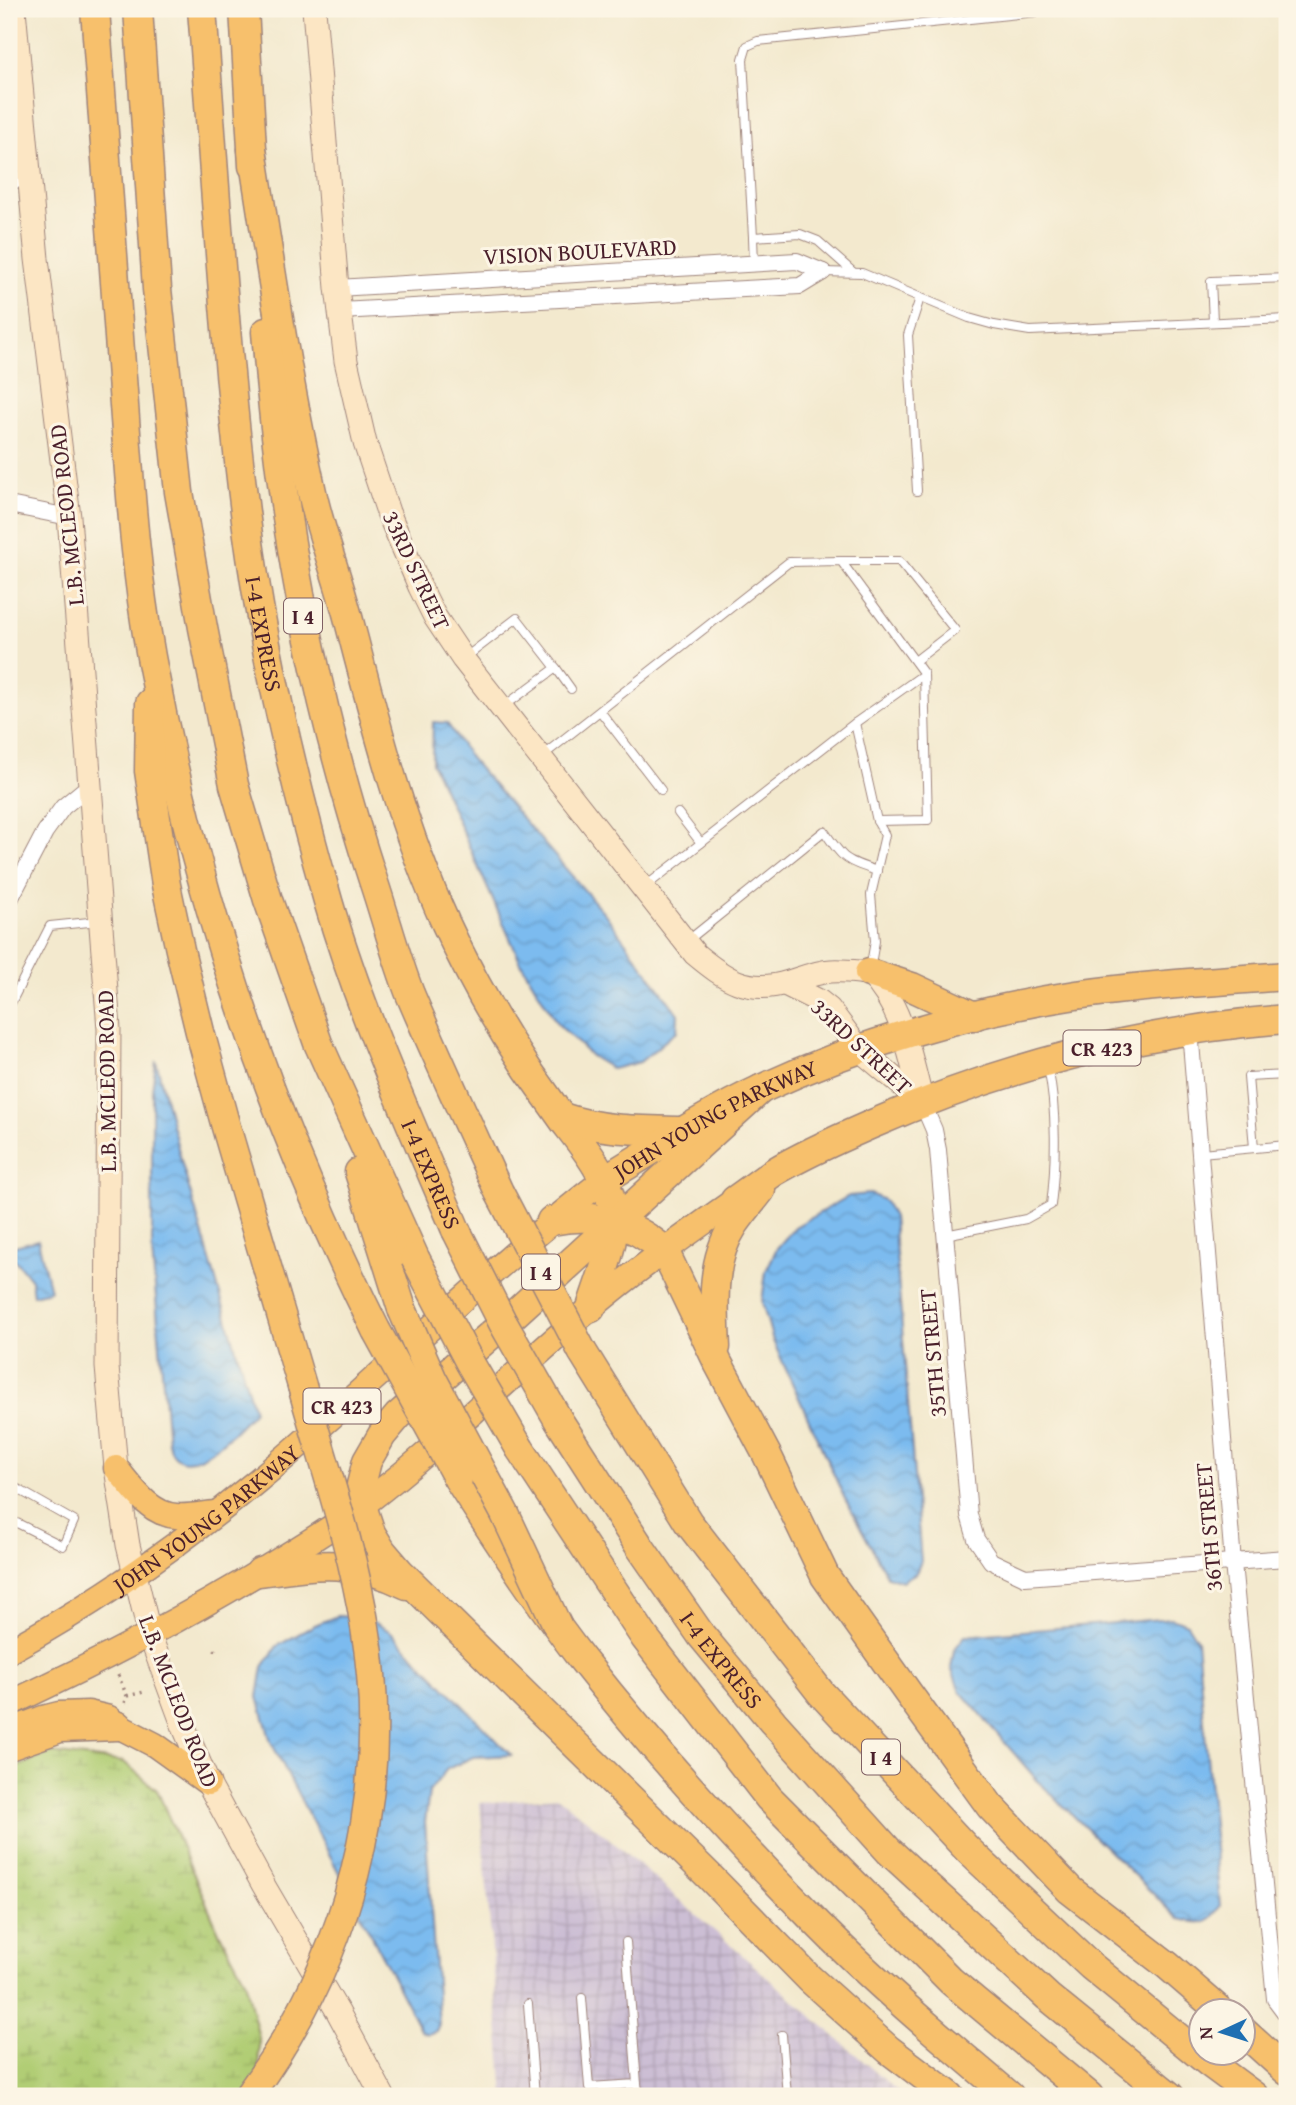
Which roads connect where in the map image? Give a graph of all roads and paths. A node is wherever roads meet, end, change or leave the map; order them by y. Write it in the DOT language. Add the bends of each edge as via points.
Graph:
graph roads {
  1 [pos="14,9"];
  2 [pos="94,9"];
  3 [pos="138,9"];
  4 [pos="202,9"];
  5 [pos="244,9"];
  6 [pos="314,9"];
  7 [pos="1066,9"];
  8 [pos="13,53"];
  9 [pos="252,149"];
  10 [pos="18,180"];
  11 [pos="753,237"];
  12 [pos="754,264"];
  13 [pos="824,272"];
  14 [pos="853,272"];
  15 [pos="1287,278"];
  16 [pos="920,298"];
  17 [pos="338,299"];
  18 [pos="1287,319"];
  19 [pos="1213,321"];
  20 [pos="917,491"];
  21 [pos="9,505"];
  22 [pos="69,517"];
  23 [pos="841,561"];
  24 [pos="150,655"];
  25 [pos="463,659"];
  26 [pos="915,662"];
  27 [pos="556,668"];
  28 [pos="924,674"];
  29 [pos="571,689"];
  30 [pos="500,709"];
  31 [pos="600,711"];
  32 [pos="855,723"];
  33 [pos="540,758"];
  34 [pos="91,784"];
  35 [pos="661,790"];
  36 [pos="678,813"];
  37 [pos="877,821"];
  38 [pos="701,843"];
  39 [pos="877,871"];
  40 [pos="643,888"];
  41 [pos="9,901"];
  42 [pos="101,921"];
  43 [pos="685,942"];
  44 [pos="869,972"];
  45 [pos="1287,976"];
  46 [pos="785,984"];
  47 [pos="9,1007"];
  48 [pos="974,1016"];
  49 [pos="1287,1019"];
  50 [pos="1190,1030"];
  51 [pos="904,1036"];
  52 [pos="318,1042"];
  53 [pos="859,1049"];
  54 [pos="1046,1062"];
  55 [pos="1287,1075"];
  56 [pos="761,1089"];
  57 [pos="922,1102"];
  58 [pos="562,1117"];
  59 [pos="683,1131"];
  60 [pos="1287,1144"];
  61 [pos="1254,1148"];
  62 [pos="1201,1153"];
  63 [pos="775,1172"];
  64 [pos="605,1180"];
  65 [pos="735,1200"];
  66 [pos="551,1221"];
  67 [pos="615,1222"];
  68 [pos="945,1236"];
  69 [pos="664,1250"];
  70 [pos="591,1308"];
  71 [pos="718,1363"];
  72 [pos="116,1468"];
  73 [pos="9,1484"];
  74 [pos="362,1506"];
  75 [pos="215,1513"];
  76 [pos="9,1520"];
  77 [pos="1287,1558"];
  78 [pos="1233,1563"];
  79 [pos="260,1572"];
  80 [pos="134,1574"];
  81 [pos="422,1594"];
  82 [pos="558,1627"];
  83 [pos="150,1636"];
  84 [pos="9,1651"];
  85 [pos="118,1675"];
  86 [pos="144,1692"];
  87 [pos="127,1696"];
  88 [pos="9,1704"];
  89 [pos="120,1719"];
  90 [pos="9,1731"];
  91 [pos="9,1746"];
  92 [pos="208,1783"];
  93 [pos="626,1942"];
  94 [pos="1202,1996"];
  95 [pos="582,1998"];
  96 [pos="528,2004"];
  97 [pos="1287,2015"];
  98 [pos="782,2035"];
  99 [pos="1258,2045"];
  100 [pos="1287,2071"];
  101 [pos="637,2084"];
  102 [pos="248,2096"];
  103 [pos="383,2096"];
  104 [pos="535,2096"];
  105 [pos="639,2096"];
  106 [pos="787,2096"];
  107 [pos="950,2096"];
  108 [pos="1010,2096"];
  109 [pos="1089,2096"];
  110 [pos="1170,2096"];
  111 [pos="1254,2096"];
  1 -- 8 [label="street, L.B. MCLEOD ROAD"];
  2 -- 24 [label="highway" via="129,475"];
  3 -- 52 [label="highway" via="157,289 179,492 202,628 233,785"];
  4 -- 110 [label="highway, I-4 EXPRESS, bridge" via="231,383 262,622 299,794 329,903 367,1017 456,1230 559,1421 701,1635 889,1851 1048,1997"];
  5 -- 9 [label="highway, I 4"];
  6 -- 17 [label="street, 33RD STREET"];
  7 -- 11 [label="lane" via="772,39 747,46 743,59"];
  8 -- 10 [label="street, L.B. MCLEOD ROAD"];
  9 -- 58 [label="highway" via="313,494 390,772 446,925 481,993"];
  9 -- 111 [label="highway, I 4, bridge" via="277,453 318,686 350,810 409,991 499,1192 582,1351 688,1522 821,1693 967,1849 1091,1966"];
  10 -- 22 [label="street, L.B. MCLEOD ROAD"];
  11 -- 12 [label="lane"];
  11 -- 14 [label="lane" via="800,234 818,240"];
  12 -- 13 [label="street, VISION BOULEVARD" via="797,261"];
  12 -- 17 [label="street, VISION BOULEVARD"];
  13 -- 14 [label="lane, VISION BOULEVARD"];
  13 -- 17 [label="street, VISION BOULEVARD" via="800,286"];
  14 -- 16 [label="lane, VISION BOULEVARD"];
  15 -- 19 [label="lane" via="1211,281"];
  16 -- 19 [label="lane, VISION BOULEVARD" via="994,326 1030,331"];
  16 -- 20 [label="lane" via="908,335"];
  17 -- 25 [label="street, 33RD STREET" via="356,407 388,512 435,617"];
  18 -- 19 [label="lane, VISION BOULEVARD"];
  21 -- 22 [label="street"];
  22 -- 34 [label="street, L.B. MCLEOD ROAD"];
  23 -- 26 [label="lane"];
  23 -- 26 [label="lane" via="899,561 955,630"];
  23 -- 31 [label="lane" via="789,562"];
  24 -- 82 [label="highway, bridge" via="201,880 242,1012 317,1206 376,1330 458,1479"];
  24 -- 102 [label="highway, bridge" via="149,771 166,885 200,1032 347,1548 363,1611 373,1694 372,1774 357,1869 333,1945 291,2032"];
  25 -- 27 [label="lane" via="517,618"];
  25 -- 30 [label="street, 33RD STREET"];
  26 -- 28 [label="lane"];
  27 -- 29 [label="lane"];
  27 -- 30 [label="lane"];
  28 -- 32 [label="lane"];
  28 -- 37 [label="lane" via="928,820"];
  30 -- 33 [label="street, 33RD STREET"];
  31 -- 33 [label="lane"];
  31 -- 35 [label="lane"];
  32 -- 37 [label="lane"];
  32 -- 38 [label="lane"];
  33 -- 40 [label="street, 33RD STREET"];
  34 -- 41 [label="street" via="63,807 45,832"];
  34 -- 42 [label="street, L.B. MCLEOD ROAD"];
  36 -- 38 [label="lane"];
  37 -- 39 [label="lane" via="886,835"];
  38 -- 40 [label="lane"];
  39 -- 43 [label="lane" via="840,855 824,831"];
  39 -- 44 [label="lane" via="871,895 875,941"];
  40 -- 43 [label="street, 33RD STREET"];
  42 -- 47 [label="lane" via="50,926"];
  42 -- 72 [label="street, L.B. MCLEOD ROAD" via="109,1029 107,1367"];
  43 -- 46 [label="street, 33RD STREET" via="718,974 736,983 758,987"];
  44 -- 46 [label="street, 33RD STREET" via="831,971"];
  44 -- 48 [label="highway"];
  44 -- 51 [label="street, 33RD STREET" via="894,1006"];
  45 -- 48 [label="highway, JOHN YOUNG PARKWAY / CR 423" via="1113,991"];
  46 -- 53 [label="street, 33RD STREET" via="829,1009"];
  48 -- 51 [label="highway, JOHN YOUNG PARKWAY / CR 423"];
  49 -- 50 [label="highway, CR 423"];
  50 -- 54 [label="highway, CR 423"];
  50 -- 62 [label="street, 36TH STREET"];
  51 -- 53 [label="highway, JOHN YOUNG PARKWAY / CR 423"];
  51 -- 57 [label="street, 33RD STREET"];
  52 -- 82 [label="highway, bridge" via="402,1308 432,1378 505,1514"];
  52 -- 109 [label="highway, bridge" via="415,1258 470,1363 520,1449 645,1638 769,1798 951,1981"];
  53 -- 56 [label="highway, JOHN YOUNG PARKWAY / CR 423"];
  53 -- 57 [label="street, 33RD STREET"];
  54 -- 57 [label="highway, CR 423"];
  54 -- 68 [label="lane" via="1052,1084 1055,1173 1051,1205 1026,1219"];
  55 -- 61 [label="lane" via="1248,1077"];
  56 -- 59 [label="highway, JOHN YOUNG PARKWAY / CR 423"];
  56 -- 67 [label="highway"];
  57 -- 63 [label="highway, CR 423"];
  57 -- 68 [label="street, 35TH STREET" via="938,1150"];
  58 -- 59 [label="highway" via="611,1130"];
  58 -- 64 [label="highway"];
  59 -- 64 [label="highway, JOHN YOUNG PARKWAY / CR 423"];
  60 -- 61 [label="lane"];
  61 -- 62 [label="lane"];
  62 -- 78 [label="street, 36TH STREET"];
  63 -- 65 [label="highway, CR 423"];
  63 -- 71 [label="highway" via="733,1226 720,1255 714,1310"];
  64 -- 66 [label="main road, JOHN YOUNG PARKWAY / CR 423"];
  64 -- 67 [label="highway"];
  65 -- 69 [label="main road, CR 423"];
  66 -- 67 [label="highway" via="573,1216"];
  66 -- 75 [label="main road, JOHN YOUNG PARKWAY / CR 423"];
  67 -- 69 [label="highway"];
  67 -- 70 [label="highway"];
  67 -- 74 [label="highway" via="398,1416 367,1461"];
  68 -- 78 [label="street, 35TH STREET" via="969,1515 976,1539 991,1561 1025,1577"];
  69 -- 70 [label="main road, CR 423"];
  69 -- 71 [label="highway"];
  70 -- 74 [label="main road, CR 423"];
  71 -- 94 [label="highway" via="825,1576 990,1806 1070,1890"];
  72 -- 75 [label="main road" via="155,1510 174,1516"];
  72 -- 80 [label="street, L.B. MCLEOD ROAD"];
  73 -- 76 [label="lane" via="74,1521 63,1546"];
  74 -- 79 [label="main road, CR 423"];
  74 -- 81 [label="highway" via="382,1551"];
  75 -- 80 [label="main road, JOHN YOUNG PARKWAY / CR 423"];
  77 -- 78 [label="street"];
  78 -- 97 [label="street, 36TH STREET" via="1275,1999"];
  79 -- 81 [label="highway" via="345,1565 378,1572"];
  79 -- 83 [label="main road, CR 423"];
  80 -- 83 [label="street, L.B. MCLEOD ROAD"];
  80 -- 84 [label="main road, JOHN YOUNG PARKWAY / CR 423"];
  81 -- 107 [label="highway" via="810,1979 889,2050"];
  82 -- 108 [label="highway" via="634,1723 811,1917"];
  83 -- 88 [label="main road, CR 423"];
  83 -- 92 [label="street, L.B. MCLEOD ROAD"];
  85 -- 87 [label="path"];
  86 -- 87 [label="path"];
  87 -- 89 [label="path"];
  89 -- 90 [label="main road" via="73,1712 43,1717"];
  89 -- 91 [label="highway" via="60,1728"];
  89 -- 92 [label="main road"];
  92 -- 103 [label="street, L.B. MCLEOD ROAD"];
  93 -- 101 [label="lane"];
  95 -- 101 [label="lane" via="589,2087"];
  96 -- 104 [label="lane"];
  98 -- 106 [label="lane"];
  99 -- 100 [label="highway"];
  101 -- 105 [label="lane"];
}
